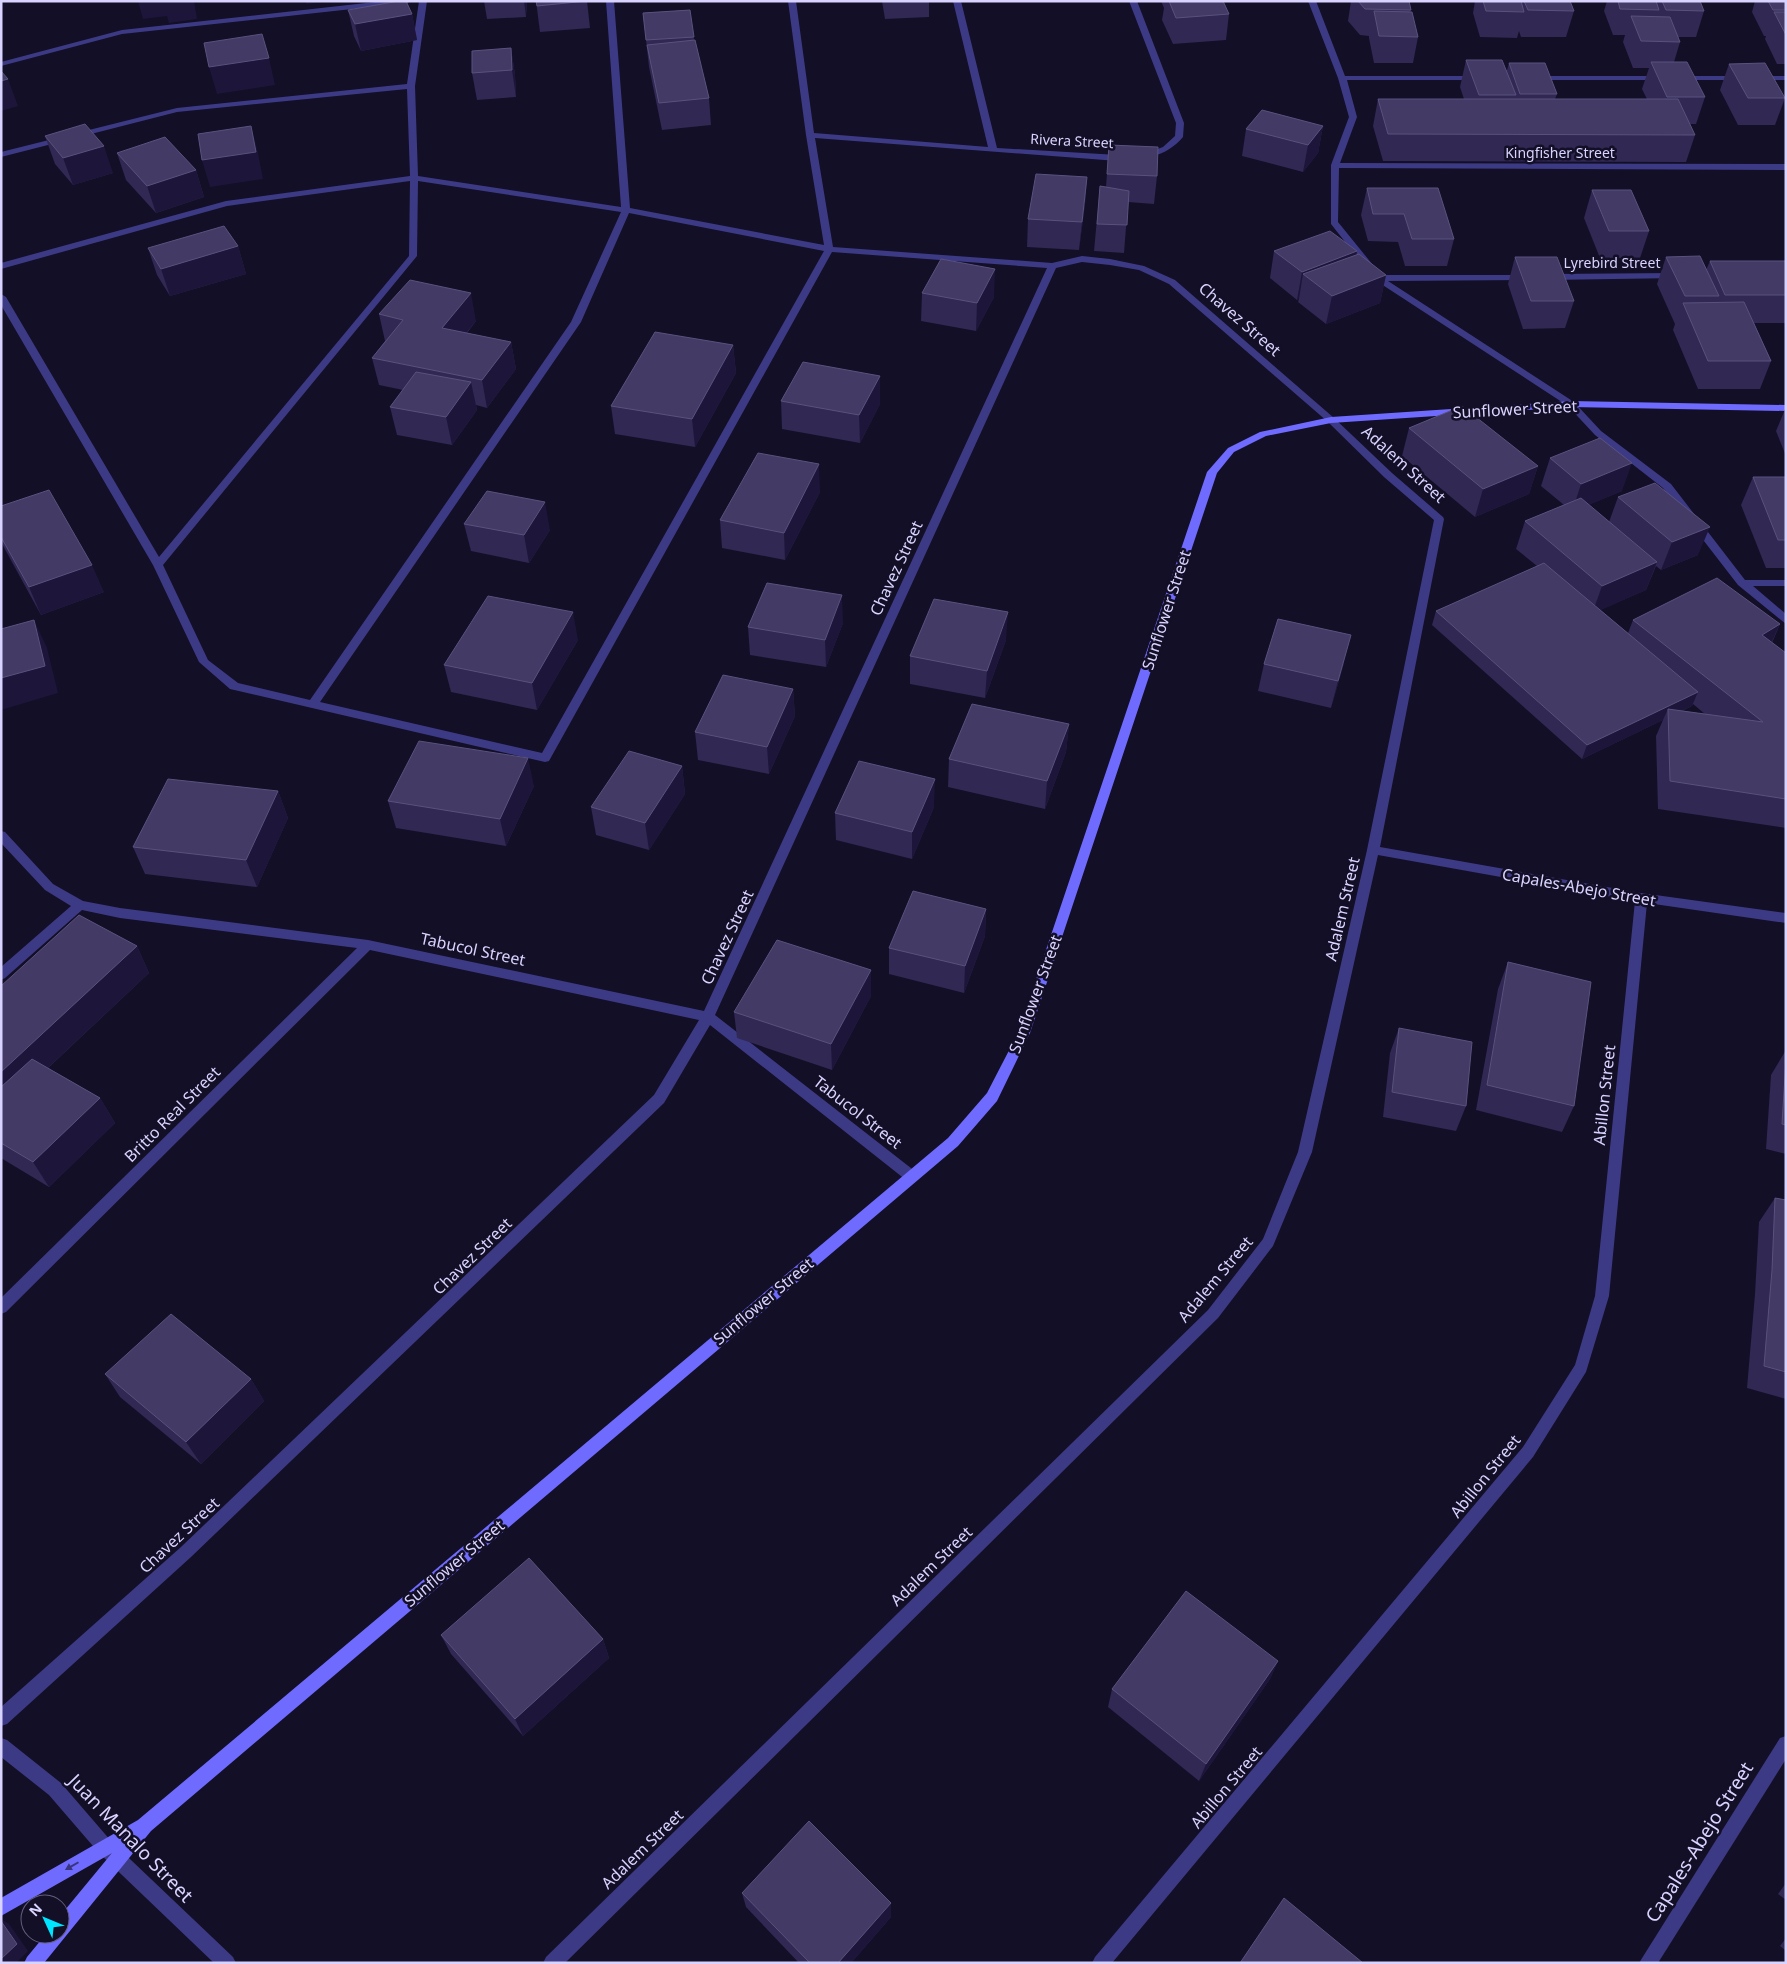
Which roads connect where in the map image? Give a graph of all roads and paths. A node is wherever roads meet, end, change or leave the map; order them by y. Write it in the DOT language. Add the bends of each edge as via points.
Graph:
graph roads {
  1 [pos="407,1"];
  2 [pos="423,1"];
  3 [pos="610,1"];
  4 [pos="792,1"];
  5 [pos="957,1"];
  6 [pos="1133,1"];
  7 [pos="1312,1"];
  8 [pos="1,64"];
  9 [pos="1342,78"];
  10 [pos="1490,78"];
  11 [pos="1520,78"];
  12 [pos="1786,78"];
  13 [pos="411,86"];
  14 [pos="810,135"];
  15 [pos="993,150"];
  16 [pos="1,155"];
  17 [pos="1335,165"];
  18 [pos="1786,168"];
  19 [pos="414,178"];
  20 [pos="626,210"];
  21 [pos="829,249"];
  22 [pos="1,266"];
  23 [pos="1052,266"];
  24 [pos="1686,276"];
  25 [pos="1378,278"];
  26 [pos="1,297"];
  27 [pos="1571,404"];
  28 [pos="1786,408"];
  29 [pos="1331,420"];
  30 [pos="158,565"];
  31 [pos="1742,583"];
  32 [pos="1786,583"];
  33 [pos="1786,620"];
  34 [pos="313,704"];
  35 [pos="1,835"];
  36 [pos="1373,850"];
  37 [pos="1641,898"];
  38 [pos="80,905"];
  39 [pos="1786,918"];
  40 [pos="368,944"];
  41 [pos="1,975"];
  42 [pos="708,1017"];
  43 [pos="910,1176"];
  44 [pos="1,1308"];
  45 [pos="1,1718"];
  46 [pos="1786,1744"];
  47 [pos="1,1746"];
  48 [pos="111,1852"];
  49 [pos="1,1908"];
  50 [pos="70,1915"];
  51 [pos="48,1944"];
  52 [pos="34,1963"];
  53 [pos="227,1963"];
  54 [pos="552,1963"];
  55 [pos="1101,1963"];
  56 [pos="1648,1963"];
  1 -- 8 [label="street" via="122,32"];
  2 -- 13 [label="street"];
  3 -- 20 [label="street"];
  4 -- 14 [label="street"];
  5 -- 15 [label="street"];
  6 -- 15 [label="street, Rivera Street" via="1180,124 1179,137 1166,149 1145,156 1118,158"];
  7 -- 9 [label="street"];
  9 -- 10 [label="street"];
  9 -- 17 [label="street" via="1353,117"];
  11 -- 12 [label="street"];
  13 -- 16 [label="street" via="177,110"];
  13 -- 19 [label="street"];
  14 -- 15 [label="street, Rivera Street"];
  14 -- 21 [label="street"];
  17 -- 18 [label="street, Kingfisher Street"];
  17 -- 25 [label="street" via="1334,222"];
  19 -- 20 [label="street"];
  19 -- 22 [label="street" via="226,204"];
  19 -- 30 [label="street" via="414,256"];
  20 -- 21 [label="street"];
  20 -- 34 [label="street" via="576,322"];
  21 -- 23 [label="street"];
  21 -- 34 [label="street" via="545,758"];
  23 -- 29 [label="street, Chavez Street" via="1082,259 1110,262 1141,268 1172,282"];
  23 -- 42 [label="street, Chavez Street"];
  24 -- 25 [label="street, Lyrebird Street"];
  25 -- 27 [label="street"];
  26 -- 30 [label="street"];
  27 -- 28 [label="main road, Sunflower Street"];
  27 -- 29 [label="main road, Sunflower Street"];
  27 -- 31 [label="street" via="1598,433 1667,486"];
  29 -- 36 [label="street, Adalem Street" via="1439,519"];
  29 -- 43 [label="main road, Sunflower Street" via="1263,434 1231,450 1212,472 1024,1033 992,1097 953,1142"];
  30 -- 34 [label="street" via="204,662 234,686"];
  31 -- 32 [label="street"];
  31 -- 33 [label="street"];
  35 -- 38 [label="street, Tabucol Street" via="49,887"];
  36 -- 37 [label="street, Capales-Abejo Street"];
  36 -- 54 [label="street, Adalem Street" via="1305,1152 1268,1242 1213,1314"];
  37 -- 39 [label="street, Capales-Abejo Street"];
  37 -- 55 [label="street, Abillon Street" via="1602,1296 1581,1367 1528,1452"];
  38 -- 40 [label="street, Tabucol Street" via="120,913"];
  38 -- 41 [label="street"];
  40 -- 42 [label="street, Tabucol Street"];
  40 -- 44 [label="street, Britto Real Street"];
  42 -- 43 [label="street, Tabucol Street"];
  42 -- 45 [label="street, Chavez Street" via="660,1099 186,1552"];
  43 -- 48 [label="main road, Sunflower Street"];
  46 -- 56 [label="street, Capales-Abejo Street"];
  47 -- 48 [label="street, Juan Manalo Street" via="55,1789"];
  48 -- 49 [label="main road, Sunflower Street, one-way"];
  48 -- 50 [label="main road, Sunflower Street"];
  48 -- 53 [label="street, Juan Manalo Street"];
  51 -- 52 [label="main road"];
}
